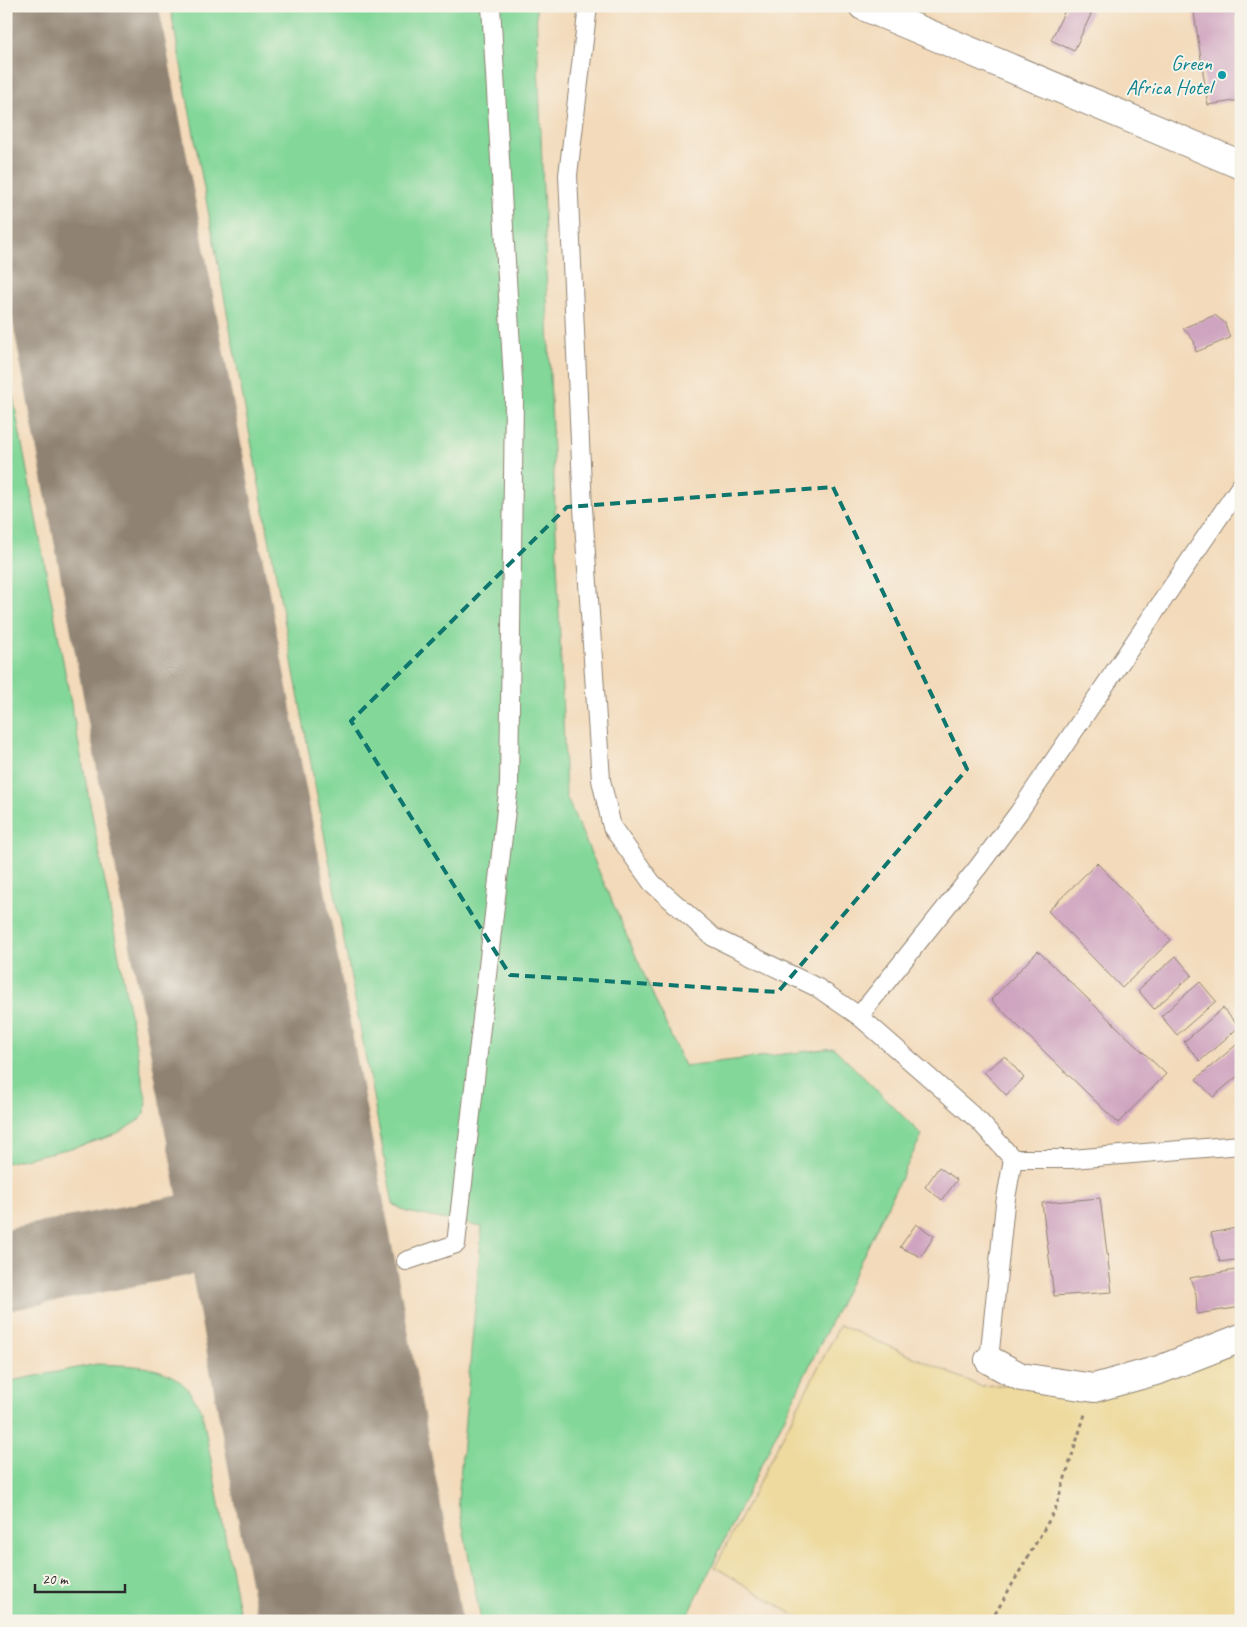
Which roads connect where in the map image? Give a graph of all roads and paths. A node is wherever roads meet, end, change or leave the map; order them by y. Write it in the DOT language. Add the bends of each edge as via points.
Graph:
graph roads {
  1 [pos="492,6"];
  2 [pos="588,6"];
  3 [pos="864,6"];
  4 [pos="1241,165"];
  5 [pos="1241,485"];
  6 [pos="859,1016"];
  7 [pos="1241,1145"];
  8 [pos="1013,1159"];
  9 [pos="406,1261"];
  10 [pos="1241,1338"];
  11 [pos="989,1360"];
  12 [pos="1094,1388"];
  13 [pos="990,1621"];
  1 -- 9 [label="lane" via="514,398 510,784 456,1244"];
  2 -- 6 [label="lane" via="568,175 583,508 601,780 612,827 652,883 713,937 818,988"];
  3 -- 4 [label="street"];
  5 -- 6 [label="lane" via="1019,812"];
  6 -- 8 [label="lane" via="980,1122"];
  7 -- 8 [label="lane" via="1072,1159"];
  8 -- 11 [label="lane" via="1005,1204"];
  10 -- 12 [label="street" via="1159,1370"];
  11 -- 12 [label="street" via="1021,1377"];
  12 -- 13 [label="path" via="1055,1510"];
}
